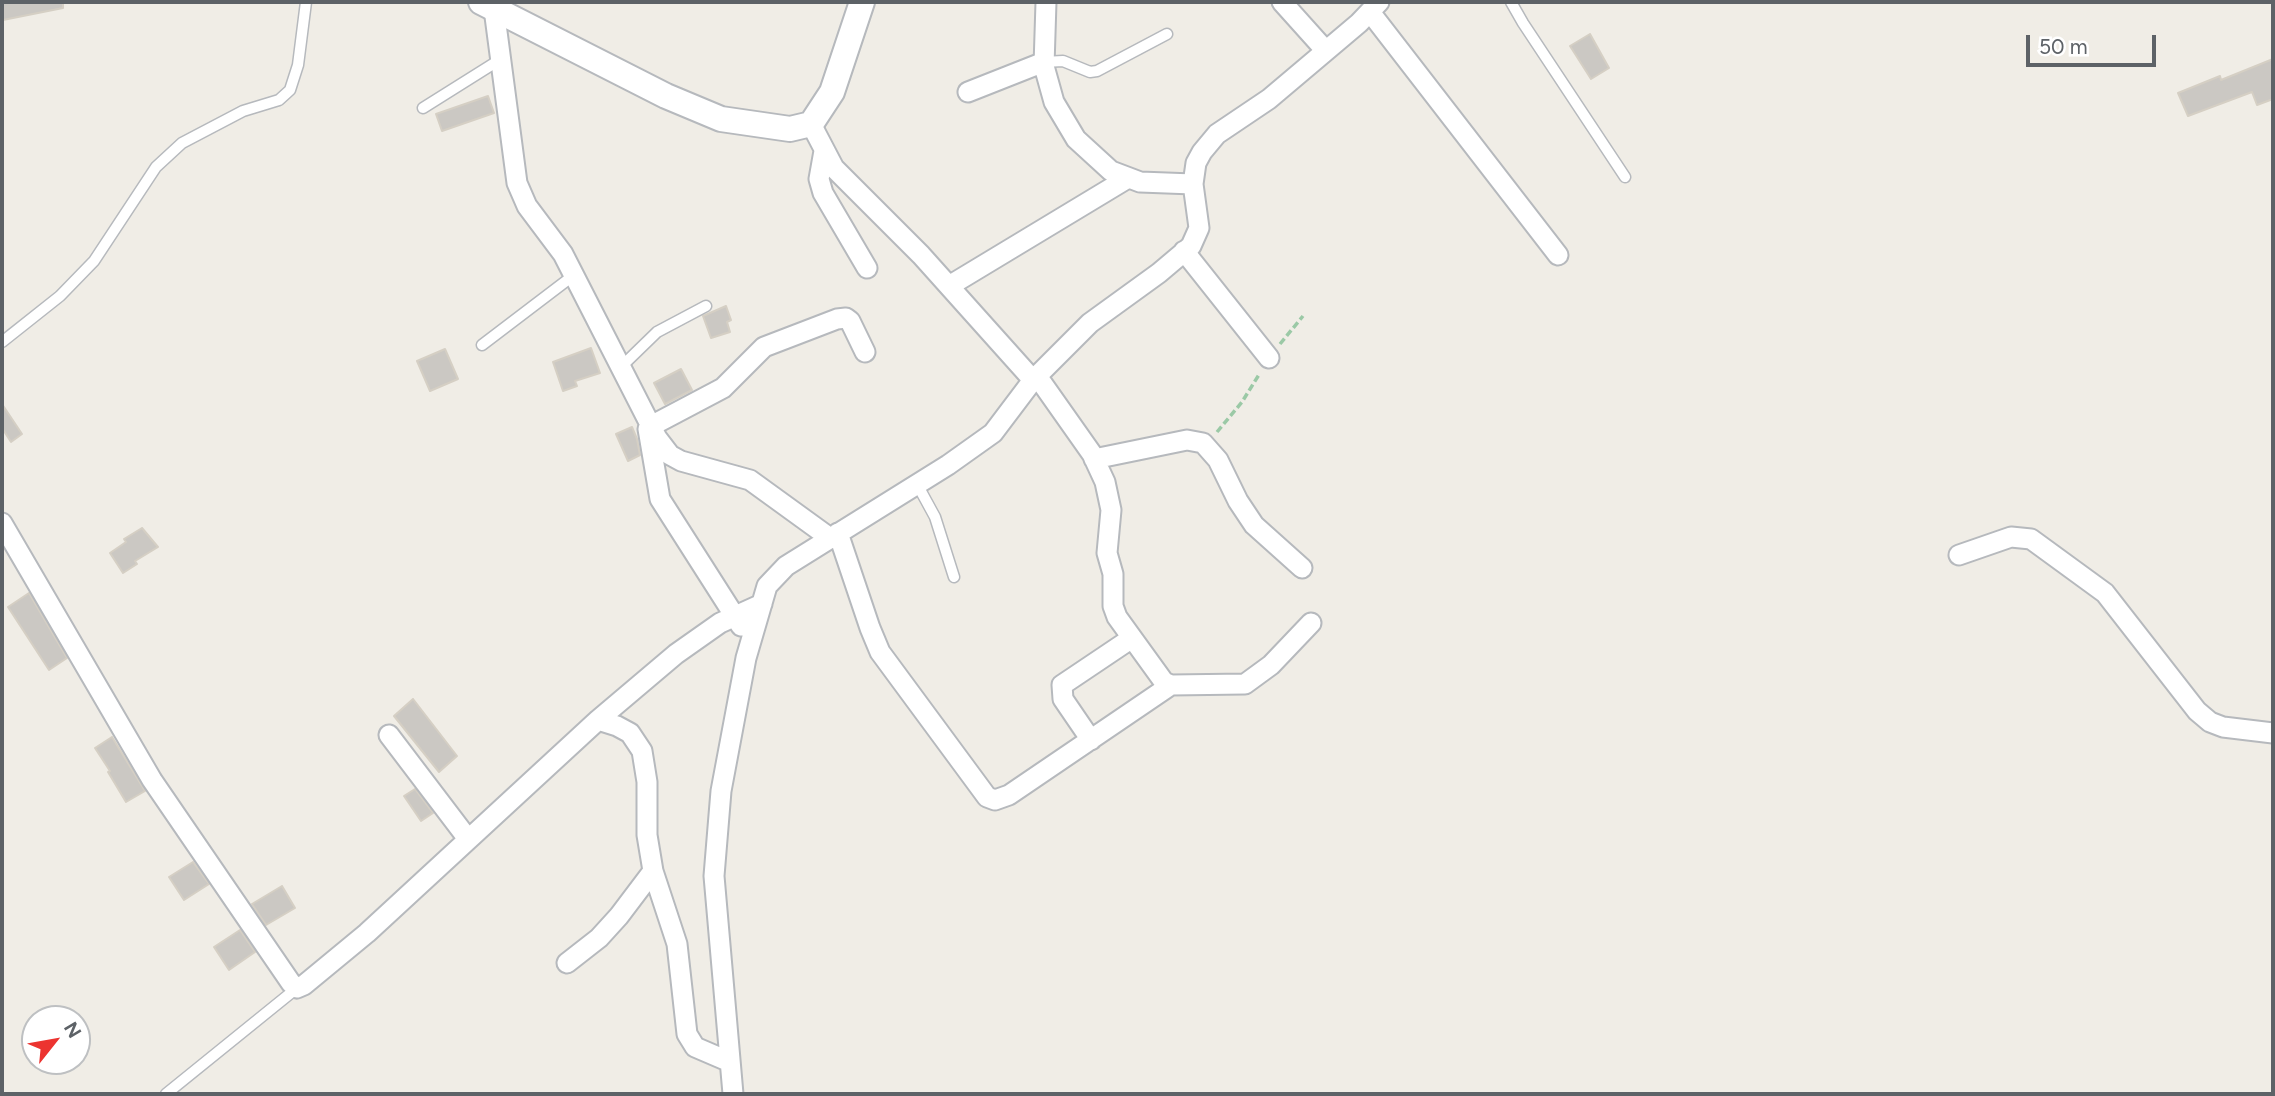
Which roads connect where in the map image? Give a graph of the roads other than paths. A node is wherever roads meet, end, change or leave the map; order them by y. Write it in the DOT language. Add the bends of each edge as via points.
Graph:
graph roads {
  1 [pos="306,2"];
  2 [pos="862,2"];
  3 [pos="1046,2"];
  4 [pos="1282,2"];
  5 [pos="1511,2"];
  6 [pos="488,5"];
  7 [pos="1374,5"];
  8 [pos="1167,34"];
  9 [pos="1326,51"];
  10 [pos="501,59"];
  11 [pos="1044,62"];
  12 [pos="968,92"];
  13 [pos="423,108"];
  14 [pos="811,124"];
  15 [pos="824,151"];
  16 [pos="1625,177"];
  17 [pos="1128,178"];
  18 [pos="1193,184"];
  19 [pos="1184,251"];
  20 [pos="1558,255"];
  21 [pos="867,268"];
  22 [pos="574,275"];
  23 [pos="949,286"];
  24 [pos="706,306"];
  25 [pos="2,342"];
  26 [pos="482,345"];
  27 [pos="865,352"];
  28 [pos="1269,358"];
  29 [pos="622,366"];
  30 [pos="1035,378"];
  31 [pos="648,420"];
  32 [pos="1094,459"];
  33 [pos="916,484"];
  34 [pos="2,523"];
  35 [pos="834,536"];
  36 [pos="1959,555"];
  37 [pos="1302,568"];
  38 [pos="954,577"];
  39 [pos="762,604"];
  40 [pos="735,616"];
  41 [pos="1311,623"];
  42 [pos="1132,638"];
  43 [pos="751,642"];
  44 [pos="1171,685"];
  45 [pos="598,720"];
  46 [pos="2273,733"];
  47 [pos="389,735"];
  48 [pos="1091,740"];
  49 [pos="468,839"];
  50 [pos="653,871"];
  51 [pos="568,963"];
  52 [pos="297,988"];
  53 [pos="730,1062"];
  54 [pos="166,1094"];
  55 [pos="733,1094"];
  1 -- 25 [label="lane" via="290,90 279,100 243,111 182,143 156,167 94,261 37,316"];
  2 -- 14 [label="street" via="832,92"];
  3 -- 11 [label="street"];
  4 -- 9 [label="street"];
  5 -- 16 [label="lane"];
  6 -- 10 [label="street"];
  6 -- 14 [label="street" via="666,96 722,119 790,130"];
  7 -- 9 [label="street"];
  7 -- 20 [label="street"];
  8 -- 11 [label="lane" via="1097,71 1063,61"];
  9 -- 18 [label="street" via="1269,99 1217,134 1196,163"];
  10 -- 13 [label="lane"];
  10 -- 22 [label="street" via="517,183 527,206"];
  11 -- 12 [label="street"];
  11 -- 17 [label="street" via="1054,102 1076,139 1111,171"];
  14 -- 15 [label="street"];
  15 -- 21 [label="street" via="819,179 823,193"];
  15 -- 23 [label="street" via="834,168"];
  17 -- 18 [label="street"];
  17 -- 23 [label="street"];
  18 -- 19 [label="street" via="1199,228"];
  19 -- 28 [label="street"];
  19 -- 30 [label="street" via="1090,323"];
  22 -- 26 [label="lane"];
  22 -- 29 [label="street"];
  23 -- 30 [label="street"];
  24 -- 29 [label="lane" via="657,332"];
  27 -- 31 [label="street" via="850,321 837,319 764,348 723,388"];
  29 -- 31 [label="street"];
  30 -- 32 [label="street"];
  30 -- 33 [label="street" via="993,433"];
  31 -- 35 [label="street" via="670,454 681,461 750,480"];
  31 -- 40 [label="street" via="660,499"];
  32 -- 37 [label="street" via="1187,440 1206,446 1254,525"];
  32 -- 42 [label="street" via="1110,502 1107,553 1113,574 1113,606"];
  33 -- 35 [label="street"];
  33 -- 38 [label="lane" via="935,517"];
  34 -- 52 [label="street" via="152,780"];
  35 -- 39 [label="street" via="786,566 767,586"];
  35 -- 48 [label="street" via="880,652 987,797 995,800 1009,795"];
  36 -- 46 [label="street" via="2011,537 2031,540 2105,593 2197,712 2223,727"];
  39 -- 40 [label="street"];
  39 -- 43 [label="street"];
  40 -- 43 [label="street"];
  40 -- 45 [label="street" via="676,654"];
  41 -- 44 [label="street" via="1271,665 1245,684"];
  42 -- 44 [label="street"];
  42 -- 48 [label="street" via="1062,685 1063,699"];
  43 -- 53 [label="street" via="721,791 714,876"];
  44 -- 48 [label="street"];
  45 -- 49 [label="street"];
  45 -- 50 [label="street" via="630,733 642,751"];
  47 -- 49 [label="street"];
  49 -- 52 [label="street" via="368,933"];
  50 -- 51 [label="street" via="599,938"];
  50 -- 53 [label="street" via="677,944 687,1034 695,1047"];
  52 -- 54 [label="lane"];
  53 -- 55 [label="street"];
}
